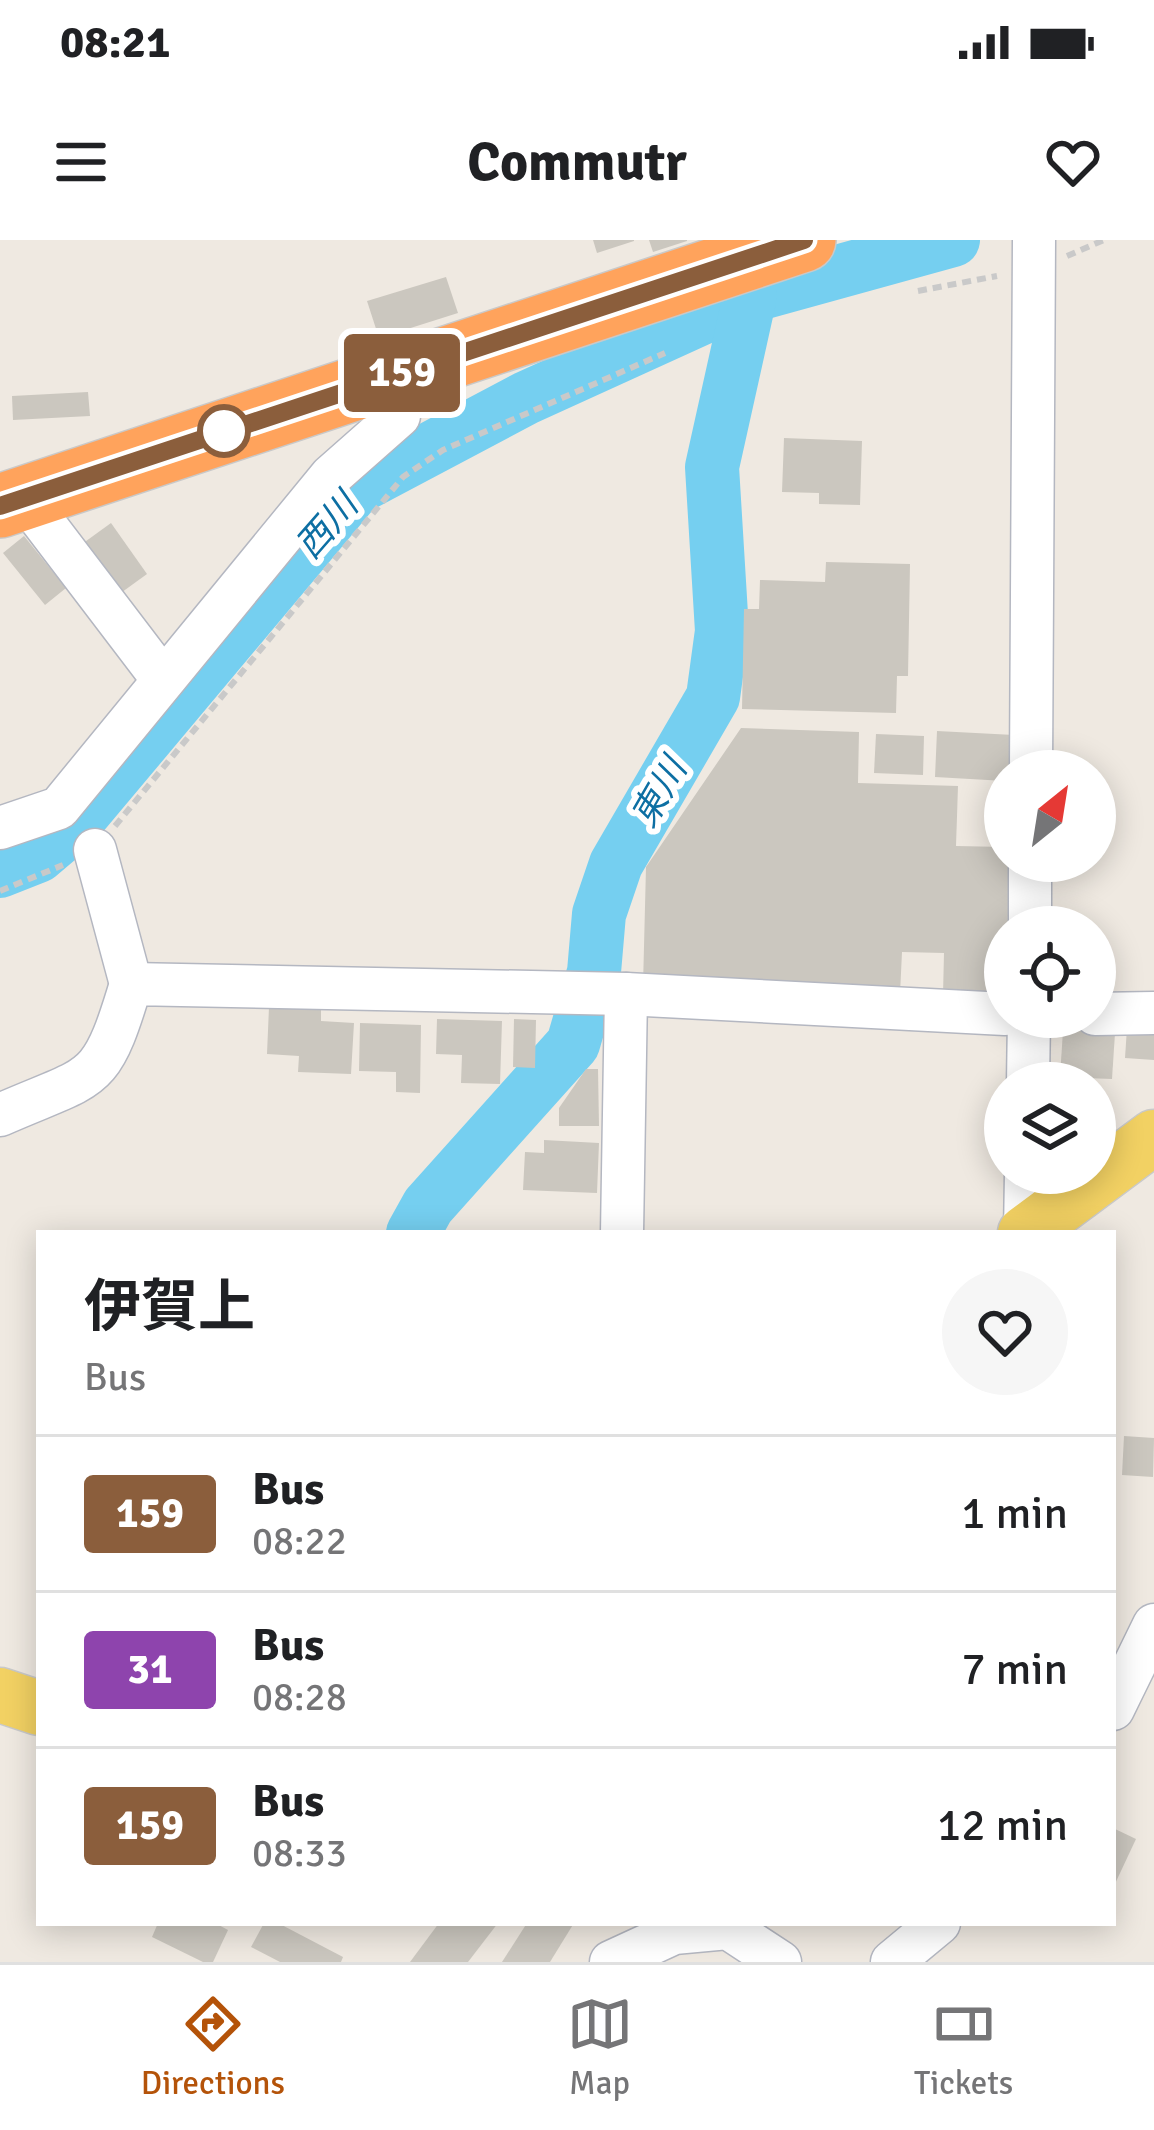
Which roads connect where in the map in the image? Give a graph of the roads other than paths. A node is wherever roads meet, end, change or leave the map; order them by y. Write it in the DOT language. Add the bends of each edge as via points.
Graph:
graph roads {
  1 [pos="804,240"];
  2 [pos="1034,240"];
  3 [pos="398,416"];
  4 [pos="12,501"];
  5 [pos="161,677"];
  6 [pos="1031,750"];
  7 [pos="0,828"];
  8 [pos="95,850"];
  9 [pos="131,984"];
  10 [pos="598,993"];
  11 [pos="1154,1012"];
  12 [pos="984,1013"];
  13 [pos="1116,1013"];
  14 [pos="0,1115"];
  15 [pos="1154,1136"];
  16 [pos="1026,1194"];
  17 [pos="622,1230"];
  18 [pos="1025,1230"];
  19 [pos="1029,1230"];
  20 [pos="1154,1624"];
  21 [pos="0,1695"];
  22 [pos="1116,1703"];
  23 [pos="36,1707"];
  24 [pos="935,1926"];
  25 [pos="611,1962"];
  26 [pos="780,1962"];
  27 [pos="892,1962"];
  1 -- 4 [label="highway"];
  2 -- 6 [label="street"];
  3 -- 5 [label="street" via="331,476"];
  4 -- 5 [label="street"];
  5 -- 7 [label="street" via="59,808"];
  8 -- 9 [label="street"];
  9 -- 10 [label="street"];
  9 -- 14 [label="street" via="110,1054 94,1074"];
  10 -- 12 [label="street"];
  10 -- 17 [label="street"];
  11 -- 13 [label="street"];
  15 -- 19 [label="main road"];
  16 -- 18 [label="street"];
  20 -- 22 [label="street"];
  21 -- 23 [label="main road"];
  24 -- 27 [label="street"];
  25 -- 26 [label="street" via="674,1933 728,1928"];
}
